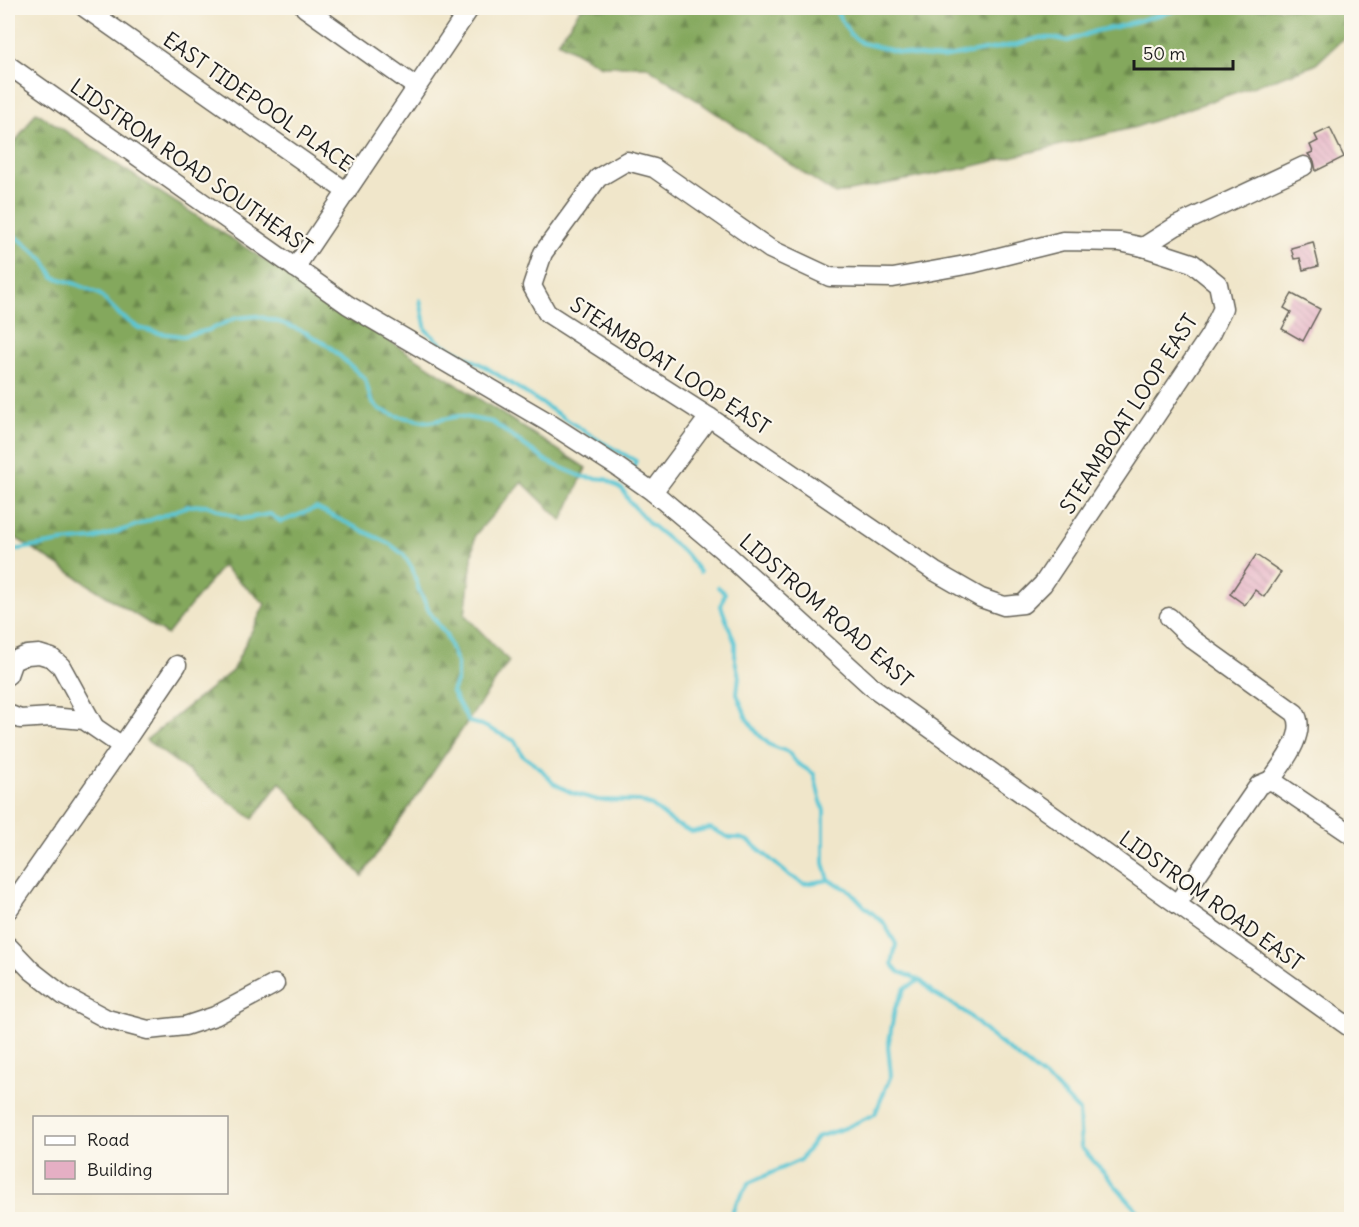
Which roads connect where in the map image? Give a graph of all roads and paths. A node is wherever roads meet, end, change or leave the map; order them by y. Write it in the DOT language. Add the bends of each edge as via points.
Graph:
graph roads {
  1 [pos="85,8"];
  2 [pos="305,8"];
  3 [pos="470,8"];
  4 [pos="8,65"];
  5 [pos="416,87"];
  6 [pos="1304,166"];
  7 [pos="347,192"];
  8 [pos="1143,247"];
  9 [pos="295,268"];
  10 [pos="348,305"];
  11 [pos="709,417"];
  12 [pos="653,492"];
  13 [pos="1168,617"];
  14 [pos="177,665"];
  15 [pos="8,675"];
  16 [pos="8,714"];
  17 [pos="94,726"];
  18 [pos="122,746"];
  19 [pos="1271,780"];
  20 [pos="1352,835"];
  21 [pos="1177,904"];
  22 [pos="8,910"];
  23 [pos="8,946"];
  24 [pos="275,984"];
  25 [pos="1352,1029"];
  1 -- 7 [label="street, EAST TIDEPOOL PLACE"];
  2 -- 5 [label="street"];
  3 -- 5 [label="street"];
  4 -- 9 [label="street, LIDSTROM ROAD SOUTHEAST"];
  5 -- 7 [label="street"];
  6 -- 8 [label="street" via="1176,226"];
  7 -- 9 [label="street"];
  8 -- 11 [label="street, STEAMBOAT LOOP EAST" via="1192,263 1218,284 1223,308 1210,335 1043,585 1023,604 1004,606 981,598 934,572"];
  8 -- 11 [label="street, STEAMBOAT LOOP EAST" via="1120,242 1064,241 893,278 830,277 770,249 654,168 627,161 598,178 543,253 532,286 547,313"];
  9 -- 10 [label="street, LIDSTROM ROAD SOUTHEAST"];
  10 -- 12 [label="street, LIDSTROM ROAD EAST" via="546,421"];
  11 -- 12 [label="street"];
  12 -- 21 [label="street, LIDSTROM ROAD EAST" via="871,686"];
  13 -- 19 [label="street" via="1299,719 1296,739"];
  14 -- 18 [label="street"];
  15 -- 17 [label="street" via="13,661 27,655 52,658 62,666"];
  16 -- 17 [label="street" via="20,719 84,720"];
  17 -- 18 [label="street"];
  18 -- 22 [label="street"];
  19 -- 20 [label="street"];
  19 -- 21 [label="street" via="1259,785"];
  21 -- 25 [label="street, LIDSTROM ROAD EAST"];
  23 -- 24 [label="street" via="63,996 107,1019 148,1030 185,1026 215,1016"];
}
